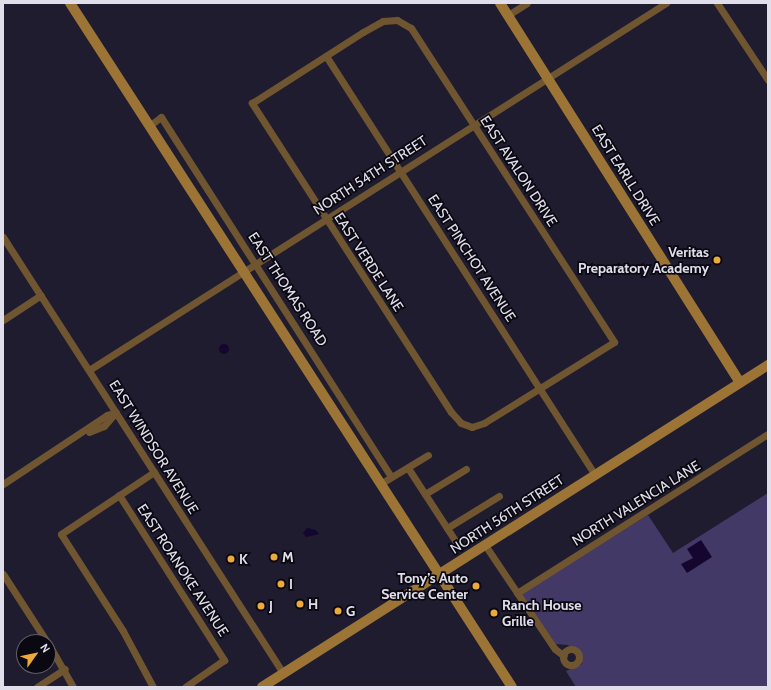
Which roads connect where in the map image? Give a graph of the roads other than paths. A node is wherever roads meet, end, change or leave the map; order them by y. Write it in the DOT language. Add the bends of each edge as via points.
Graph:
graph roads {
  1 [pos="70,3"];
  2 [pos="500,3"];
  3 [pos="527,3"];
  4 [pos="666,3"];
  5 [pos="718,3"];
  6 [pos="508,15"];
  7 [pos="326,56"];
  8 [pos="548,76"];
  9 [pos="768,80"];
  10 [pos="474,124"];
  11 [pos="149,126"];
  12 [pos="401,171"];
  13 [pos="326,219"];
  14 [pos="3,237"];
  15 [pos="255,264"];
  16 [pos="243,272"];
  17 [pos="41,295"];
  18 [pos="3,320"];
  19 [pos="768,365"];
  20 [pos="89,370"];
  21 [pos="740,382"];
  22 [pos="540,388"];
  23 [pos="116,412"];
  24 [pos="768,434"];
  25 [pos="428,455"];
  26 [pos="408,468"];
  27 [pos="466,469"];
  28 [pos="154,472"];
  29 [pos="594,474"];
  30 [pos="391,476"];
  31 [pos="3,484"];
  32 [pos="380,484"];
  33 [pos="425,494"];
  34 [pos="119,495"];
  35 [pos="499,496"];
  36 [pos="447,528"];
  37 [pos="456,542"];
  38 [pos="485,545"];
  39 [pos="3,574"];
  40 [pos="438,575"];
  41 [pos="517,593"];
  42 [pos="43,634"];
  43 [pos="56,655"];
  44 [pos="564,656"];
  45 [pos="65,669"];
  46 [pos="283,673"];
  47 [pos="193,685"];
  48 [pos="37,687"];
  49 [pos="73,687"];
  50 [pos="153,687"];
  51 [pos="185,687"];
  52 [pos="262,687"];
  53 [pos="512,687"];
  1 -- 11 [label="main road, EAST THOMAS ROAD"];
  2 -- 6 [label="main road, EAST EARLL DRIVE"];
  3 -- 6 [label="street"];
  4 -- 8 [label="street, NORTH 54TH STREET"];
  5 -- 9 [label="street"];
  6 -- 8 [label="main road, EAST EARLL DRIVE"];
  7 -- 10 [label="street, EAST AVALON DRIVE" via="383,21 397,20 411,28"];
  7 -- 12 [label="street, EAST PINCHOT AVENUE"];
  7 -- 13 [label="street, EAST VERDE LANE" via="252,103"];
  8 -- 10 [label="street, NORTH 54TH STREET"];
  8 -- 21 [label="main road, EAST EARLL DRIVE"];
  10 -- 12 [label="street, NORTH 54TH STREET"];
  10 -- 22 [label="street, EAST AVALON DRIVE" via="614,342"];
  11 -- 15 [label="street, EAST THOMAS ROAD" via="161,117"];
  11 -- 16 [label="main road, EAST THOMAS ROAD"];
  12 -- 13 [label="street, NORTH 54TH STREET"];
  12 -- 22 [label="street, EAST PINCHOT AVENUE"];
  13 -- 15 [label="street, NORTH 54TH STREET"];
  13 -- 22 [label="street, EAST VERDE LANE" via="451,412 461,423 472,426 484,423"];
  14 -- 17 [label="street, EAST WINDSOR AVENUE"];
  15 -- 16 [label="street, NORTH 54TH STREET"];
  15 -- 30 [label="street, EAST THOMAS ROAD"];
  16 -- 20 [label="street, NORTH 54TH STREET"];
  16 -- 32 [label="main road, EAST THOMAS ROAD"];
  17 -- 18 [label="street"];
  17 -- 20 [label="street, EAST WINDSOR AVENUE"];
  19 -- 21 [label="main road, NORTH 56TH STREET"];
  20 -- 23 [label="street, EAST WINDSOR AVENUE"];
  21 -- 29 [label="main road, NORTH 56TH STREET"];
  22 -- 29 [label="street, EAST PINCHOT AVENUE"];
  23 -- 28 [label="street, EAST WINDSOR AVENUE"];
  23 -- 31 [label="street" via="104,426 94,426 80,434"];
  24 -- 41 [label="street, NORTH VALENCIA LANE"];
  25 -- 26 [label="street"];
  26 -- 30 [label="street"];
  26 -- 33 [label="street"];
  27 -- 33 [label="street"];
  28 -- 34 [label="street"];
  28 -- 46 [label="street, EAST WINDSOR AVENUE"];
  29 -- 38 [label="main road, NORTH 56TH STREET"];
  30 -- 32 [label="street"];
  32 -- 40 [label="main road, EAST THOMAS ROAD"];
  33 -- 36 [label="street"];
  34 -- 47 [label="street, EAST ROANOKE AVENUE" via="224,660"];
  34 -- 50 [label="street" via="61,534 123,631"];
  35 -- 36 [label="street"];
  36 -- 37 [label="street"];
  38 -- 40 [label="main road, NORTH 56TH STREET"];
  38 -- 41 [label="street"];
  39 -- 42 [label="street"];
  40 -- 46 [label="main road, NORTH 56TH STREET"];
  40 -- 53 [label="main road, EAST THOMAS ROAD"];
  41 -- 44 [label="street" via="555,649"];
  43 -- 45 [label="street"];
  45 -- 48 [label="street"];
  45 -- 49 [label="street"];
  46 -- 52 [label="main road, NORTH 56TH STREET"];
  47 -- 51 [label="street"];
}
